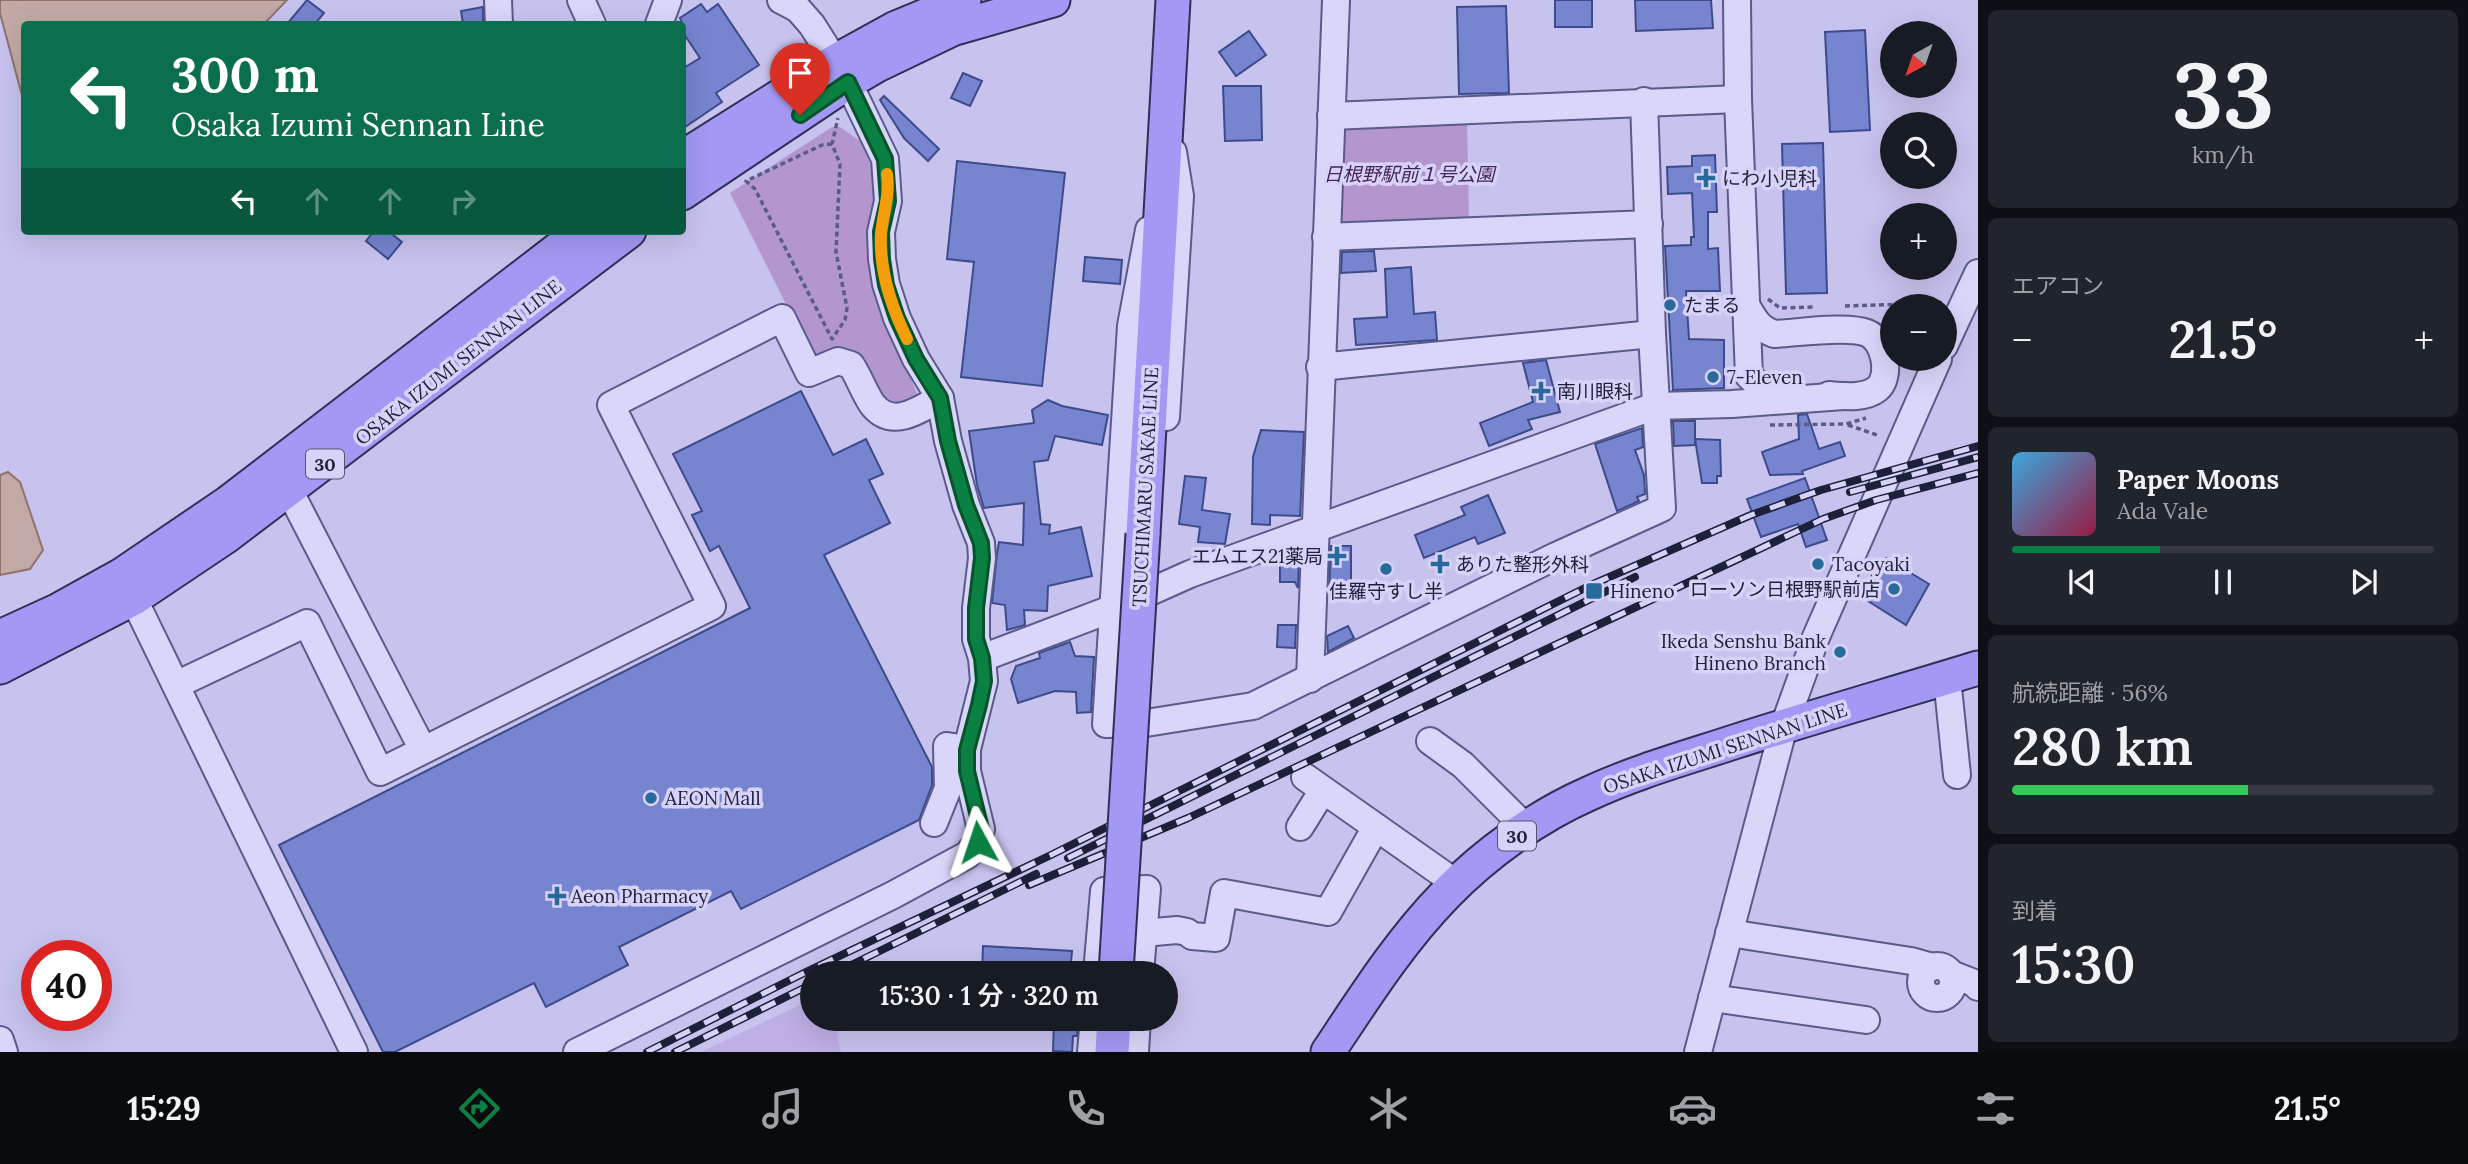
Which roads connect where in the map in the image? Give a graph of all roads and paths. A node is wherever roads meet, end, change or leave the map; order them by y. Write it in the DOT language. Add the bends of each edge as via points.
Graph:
graph roads {
  1 [pos="498,0"];
  2 [pos="581,0"];
  3 [pos="668,0"];
  4 [pos="781,0"];
  5 [pos="964,0"];
  6 [pos="1053,0"];
  7 [pos="1173,0"];
  8 [pos="1336,0"];
  9 [pos="1737,0"];
  10 [pos="499,21"];
  11 [pos="591,21"];
  12 [pos="660,21"];
  13 [pos="842,72"];
  14 [pos="1738,99"];
  15 [pos="1644,102"];
  16 [pos="1331,116"];
  17 [pos="1167,125"];
  18 [pos="832,144"];
  19 [pos="686,156"];
  20 [pos="1164,166"];
  21 [pos="686,190"];
  22 [pos="1649,224"];
  23 [pos="574,235"];
  24 [pos="624,235"];
  25 [pos="1326,237"];
  26 [pos="1978,273"];
  27 [pos="1753,299"];
  28 [pos="1957,302"];
  29 [pos="1965,302"];
  30 [pos="1880,306"];
  31 [pos="1820,307"];
  32 [pos="1834,307"];
  33 [pos="1957,319"];
  34 [pos="1652,334"];
  35 [pos="1774,334"];
  36 [pos="1320,367"];
  37 [pos="1932,371"];
  38 [pos="1759,386"];
  39 [pos="1844,396"];
  40 [pos="940,398"];
  41 [pos="1655,406"];
  42 [pos="1846,424"];
  43 [pos="1899,443"];
  44 [pos="289,491"];
  45 [pos="1314,529"];
  46 [pos="128,587"];
  47 [pos="1155,590"];
  48 [pos="1114,608"];
  49 [pos="0,637"];
  50 [pos="982,658"];
  51 [pos="0,667"];
  52 [pos="1962,673"];
  53 [pos="1310,679"];
  54 [pos="176,685"];
  55 [pos="1146,723"];
  56 [pos="1784,726"];
  57 [pos="1430,741"];
  58 [pos="423,750"];
  59 [pos="967,750"];
  60 [pos="1957,775"];
  61 [pos="934,823"];
  62 [pos="1300,827"];
  63 [pos="1376,827"];
  64 [pos="1527,829"];
  65 [pos="1457,884"];
  66 [pos="1143,933"];
  67 [pos="1729,933"];
  68 [pos="1098,961"];
  69 [pos="1117,961"];
  70 [pos="1141,961"];
  71 [pos="1978,987"];
  72 [pos="1712,998"];
  73 [pos="1866,1020"];
  74 [pos="1093,1031"];
  75 [pos="1113,1031"];
  76 [pos="1136,1031"];
  77 [pos="0,1040"];
  78 [pos="4,1052"];
  79 [pos="354,1052"];
  80 [pos="577,1052"];
  81 [pos="1091,1052"];
  82 [pos="1112,1052"];
  83 [pos="1135,1052"];
  84 [pos="1328,1052"];
  85 [pos="1698,1052"];
  1 -- 10 [label="street"];
  2 -- 11 [label="street"];
  3 -- 12 [label="street"];
  4 -- 13 [label="street" via="805,14"];
  5 -- 13 [label="main road" via="896,27"];
  6 -- 13 [label="main road" via="952,29 877,65"];
  7 -- 17 [label="main road, TSUCHIMARU SAKAE LINE"];
  8 -- 16 [label="street"];
  9 -- 14 [label="street"];
  13 -- 18 [label="path"];
  13 -- 19 [label="main road"];
  13 -- 21 [label="main road"];
  13 -- 40 [label="street" via="885,159 888,201 881,232 886,285 911,348"];
  14 -- 15 [label="street"];
  14 -- 27 [label="street"];
  15 -- 16 [label="street"];
  15 -- 22 [label="street"];
  16 -- 25 [label="street"];
  17 -- 20 [label="main road, TSUCHIMARU SAKAE LINE"];
  17 -- 47 [label="street" via="1180,197"];
  18 -- 18 [label="path" via="840,164 836,252 847,308 832,340 755,189 746,181"];
  20 -- 48 [label="street" via="1131,326"];
  20 -- 69 [label="main road, TSUCHIMARU SAKAE LINE, bridge"];
  22 -- 25 [label="street"];
  22 -- 34 [label="street"];
  23 -- 46 [label="main road, OSAKA IZUMI SENNAN LINE / 30" via="228,503"];
  24 -- 44 [label="main road, OSAKA IZUMI SENNAN LINE / 30"];
  25 -- 36 [label="street"];
  26 -- 29 [label="street"];
  27 -- 31 [label="path" via="1780,308"];
  27 -- 35 [label="street" via="1756,323"];
  27 -- 38 [label="street" via="1749,376"];
  28 -- 29 [label="path"];
  29 -- 33 [label="street"];
  30 -- 32 [label="path"];
  34 -- 36 [label="street"];
  34 -- 41 [label="street"];
  35 -- 38 [label="street" via="1759,350"];
  35 -- 39 [label="street" via="1868,333 1884,355 1886,372 1878,388 1865,395"];
  36 -- 45 [label="street"];
  37 -- 43 [label="street"];
  38 -- 39 [label="street"];
  39 -- 41 [label="street"];
  40 -- 50 [label="street" via="963,496 981,543 976,639"];
  40 -- 58 [label="street" via="914,413 886,416 872,404 851,365 838,361 809,373 782,318 611,405 712,606"];
  41 -- 45 [label="street"];
  41 -- 53 [label="street" via="1662,508"];
  42 -- 43 [label="path"];
  43 -- 56 [label="street" via="1816,637"];
  44 -- 46 [label="main road, OSAKA IZUMI SENNAN LINE / 30" via="225,537"];
  44 -- 58 [label="street"];
  45 -- 47 [label="street"];
  45 -- 53 [label="street"];
  46 -- 49 [label="main road, OSAKA IZUMI SENNAN LINE / 30" via="59,610"];
  46 -- 51 [label="main road, OSAKA IZUMI SENNAN LINE / 30"];
  46 -- 54 [label="street"];
  47 -- 48 [label="street"];
  47 -- 55 [label="street"];
  48 -- 50 [label="street"];
  48 -- 55 [label="street" via="1106,724"];
  50 -- 59 [label="street" via="984,681"];
  52 -- 56 [label="main road, OSAKA IZUMI SENNAN LINE / 30"];
  52 -- 60 [label="street"];
  53 -- 55 [label="street" via="1253,706"];
  54 -- 58 [label="street" via="307,623 380,772"];
  54 -- 79 [label="street"];
  56 -- 64 [label="main road, OSAKA IZUMI SENNAN LINE / 30" via="1614,783"];
  56 -- 67 [label="street"];
  57 -- 64 [label="street" via="1463,765"];
  59 -- 61 [label="street" via="947,746 948,788"];
  59 -- 80 [label="street" via="981,829 978,842 967,855"];
  62 -- 63 [label="street" via="1314,784"];
  63 -- 65 [label="street"];
  63 -- 66 [label="street" via="1328,912 1224,893 1216,937 1177,930"];
  64 -- 65 [label="main road, OSAKA IZUMI SENNAN LINE / 30"];
  65 -- 84 [label="main road, OSAKA IZUMI SENNAN LINE / 30" via="1393,957"];
  66 -- 68 [label="street" via="1147,889 1104,891"];
  66 -- 70 [label="street"];
  67 -- 71 [label="street" via="1911,961"];
  67 -- 72 [label="street"];
  72 -- 73 [label="street"];
  72 -- 85 [label="street"];
  74 -- 81 [label="street"];
  75 -- 82 [label="main road"];
  76 -- 83 [label="street"];
  77 -- 78 [label="street"];
}
